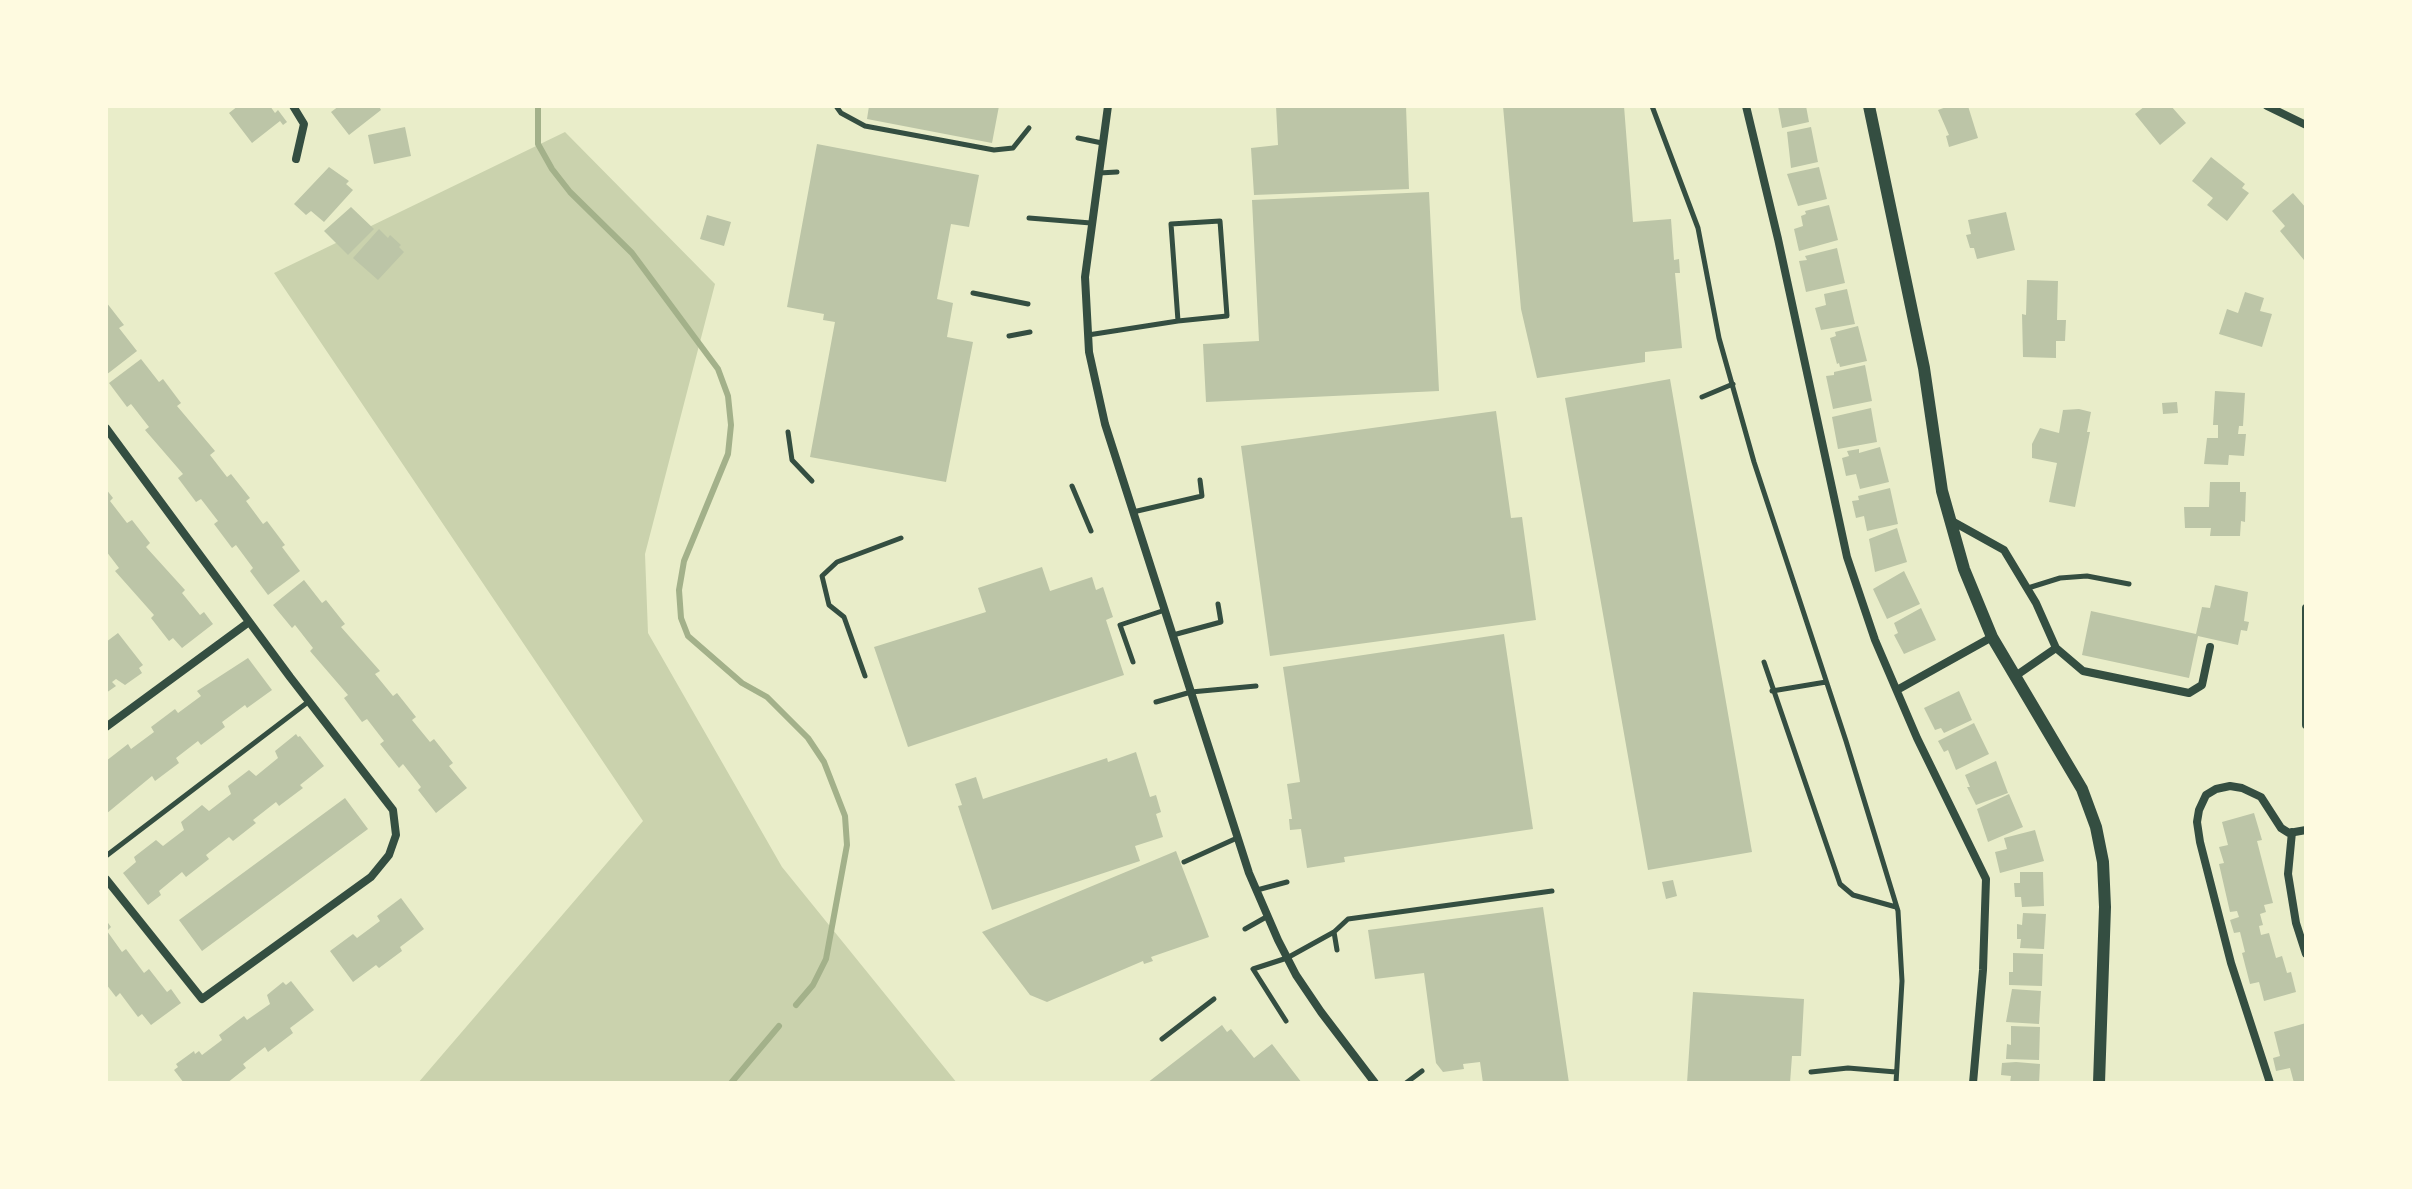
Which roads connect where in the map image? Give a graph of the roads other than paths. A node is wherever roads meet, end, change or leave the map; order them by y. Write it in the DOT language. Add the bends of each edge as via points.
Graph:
graph roads {
  1 [pos="293,106"];
  2 [pos="836,106"];
  3 [pos="1108,106"];
  4 [pos="1652,106"];
  5 [pos="1746,106"];
  6 [pos="1869,106"];
  7 [pos="2267,106"];
  8 [pos="2306,125"];
  9 [pos="1029,128"];
  10 [pos="1078,138"];
  11 [pos="1102,143"];
  12 [pos="296,159"];
  13 [pos="1117,172"];
  14 [pos="1098,173"];
  15 [pos="1029,218"];
  16 [pos="1091,223"];
  17 [pos="973,293"];
  18 [pos="1028,304"];
  19 [pos="1178,321"];
  20 [pos="1030,332"];
  21 [pos="1009,336"];
  22 [pos="1087,336"];
  23 [pos="1733,384"];
  24 [pos="1702,397"];
  25 [pos="106,428"];
  26 [pos="788,432"];
  27 [pos="1200,480"];
  28 [pos="812,481"];
  29 [pos="1072,486"];
  30 [pos="1133,512"];
  31 [pos="1949,520"];
  32 [pos="1091,531"];
  33 [pos="901,538"];
  34 [pos="2129,584"];
  35 [pos="2027,588"];
  36 [pos="1218,604"];
  37 [pos="2306,608"];
  38 [pos="1165,610"];
  39 [pos="249,622"];
  40 [pos="1173,635"];
  41 [pos="1992,637"];
  42 [pos="2210,647"];
  43 [pos="2056,648"];
  44 [pos="1133,662"];
  45 [pos="1764,662"];
  46 [pos="865,676"];
  47 [pos="2014,677"];
  48 [pos="1826,682"];
  49 [pos="1256,686"];
  50 [pos="1897,690"];
  51 [pos="1772,691"];
  52 [pos="1191,692"];
  53 [pos="309,701"];
  54 [pos="1156,702"];
  55 [pos="2306,725"];
  56 [pos="106,727"];
  57 [pos="2306,830"];
  58 [pos="2292,832"];
  59 [pos="1238,838"];
  60 [pos="106,856"];
  61 [pos="1184,862"];
  62 [pos="106,879"];
  63 [pos="1287,882"];
  64 [pos="1257,890"];
  65 [pos="1552,891"];
  66 [pos="1897,908"];
  67 [pos="1268,916"];
  68 [pos="1245,929"];
  69 [pos="1334,932"];
  70 [pos="1337,950"];
  71 [pos="2306,954"];
  72 [pos="1287,958"];
  73 [pos="1214,999"];
  74 [pos="1286,1021"];
  75 [pos="1162,1039"];
  76 [pos="1422,1071"];
  77 [pos="1811,1072"];
  78 [pos="1896,1072"];
  79 [pos="1374,1083"];
  80 [pos="1406,1083"];
  81 [pos="1896,1083"];
  82 [pos="1973,1083"];
  83 [pos="2099,1083"];
  84 [pos="2270,1083"];
  1 -- 12 [label="street" via="304,124"];
  2 -- 9 [label="lane" via="865,126 994,150 1013,148"];
  3 -- 11 [label="street"];
  4 -- 23 [label="lane" via="1698,228"];
  5 -- 50 [label="street" via="1847,557"];
  6 -- 31 [label="street" via="1921,354"];
  7 -- 8 [label="street"];
  10 -- 11 [label="lane"];
  11 -- 14 [label="street"];
  13 -- 14 [label="lane"];
  14 -- 16 [label="street"];
  15 -- 16 [label="lane"];
  16 -- 22 [label="street" via="1085,277"];
  17 -- 18 [label="lane"];
  19 -- 19 [label="lane" via="1227,316 1220,221 1171,224"];
  19 -- 22 [label="lane"];
  20 -- 21 [label="lane"];
  22 -- 30 [label="street" via="1095,387"];
  23 -- 24 [label="lane"];
  23 -- 48 [label="lane"];
  25 -- 39 [label="street"];
  26 -- 28 [label="lane" via="792,460"];
  27 -- 30 [label="lane" via="1202,496"];
  29 -- 32 [label="lane"];
  30 -- 38 [label="street"];
  31 -- 35 [label="street" via="2004,550"];
  31 -- 41 [label="street"];
  33 -- 46 [label="lane" via="837,562 822,576 829,605 844,617"];
  34 -- 35 [label="lane" via="2087,576"];
  35 -- 43 [label="street"];
  36 -- 40 [label="lane" via="1221,622"];
  37 -- 55 [label="street"];
  38 -- 40 [label="street"];
  38 -- 44 [label="lane" via="1120,625"];
  39 -- 53 [label="street"];
  39 -- 56 [label="street"];
  40 -- 52 [label="street"];
  41 -- 47 [label="street"];
  41 -- 50 [label="street"];
  42 -- 43 [label="street" via="2202,685 2189,693 2083,671"];
  43 -- 47 [label="street"];
  45 -- 51 [label="lane"];
  47 -- 83 [label="street" via="2082,789 2101,850 2105,907"];
  48 -- 51 [label="lane"];
  48 -- 66 [label="lane"];
  49 -- 52 [label="lane"];
  50 -- 82 [label="street" via="1986,879"];
  51 -- 66 [label="lane" via="1840,884 1853,895"];
  52 -- 54 [label="lane"];
  52 -- 59 [label="street"];
  53 -- 60 [label="lane"];
  53 -- 62 [label="street" via="393,810 393,845 371,877 202,999"];
  57 -- 58 [label="street"];
  58 -- 71 [label="street" via="2288,874"];
  58 -- 84 [label="street" via="2275,822 2261,797 2242,788 2216,789 2199,810 2200,842 2227,948"];
  59 -- 61 [label="lane"];
  59 -- 64 [label="street"];
  63 -- 64 [label="lane"];
  64 -- 67 [label="street"];
  65 -- 69 [label="lane" via="1348,919"];
  66 -- 78 [label="lane" via="1902,981"];
  67 -- 68 [label="lane"];
  67 -- 72 [label="street"];
  69 -- 70 [label="lane"];
  69 -- 72 [label="lane"];
  72 -- 74 [label="lane" via="1253,969"];
  72 -- 79 [label="street"];
  73 -- 75 [label="lane"];
  76 -- 80 [label="lane"];
  77 -- 78 [label="lane"];
  78 -- 81 [label="lane"];
}
